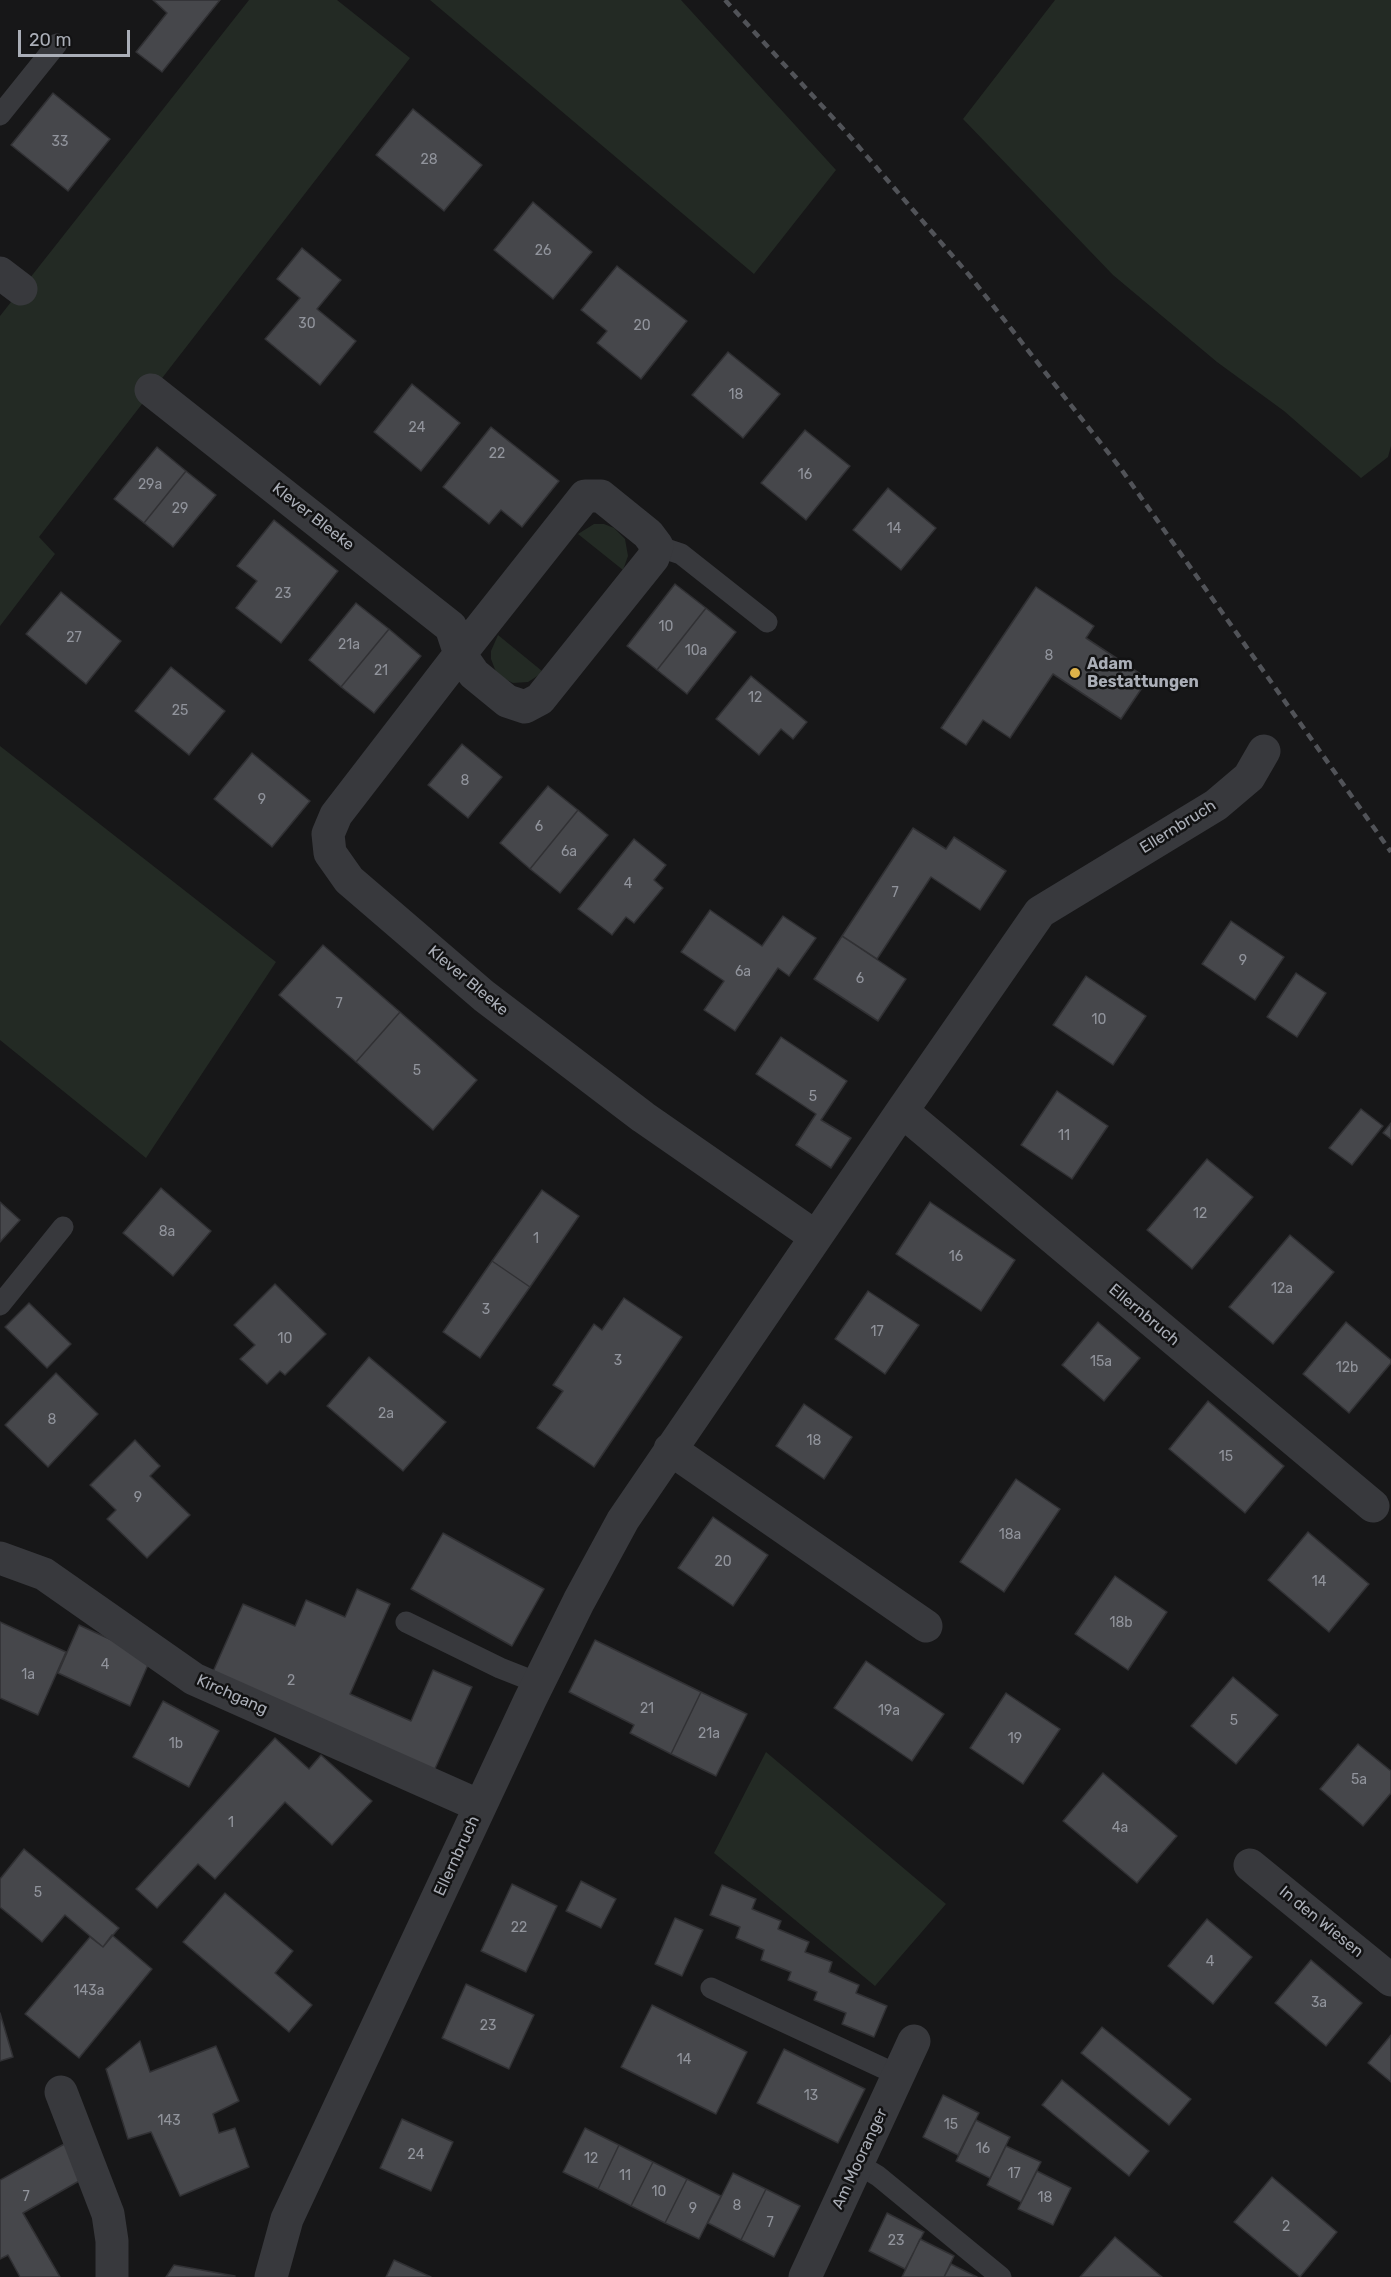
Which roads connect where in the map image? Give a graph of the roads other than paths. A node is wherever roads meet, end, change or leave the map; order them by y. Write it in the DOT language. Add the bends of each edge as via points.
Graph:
graph roads {
  1 [pos="57,44"];
  2 [pos="0,115"];
  3 [pos="151,390"];
  4 [pos="657,546"];
  5 [pos="767,622"];
  6 [pos="460,654"];
  7 [pos="1264,751"];
  8 [pos="902,1111"];
  9 [pos="63,1227"];
  10 [pos="816,1237"];
  11 [pos="0,1305"];
  12 [pos="670,1449"];
  13 [pos="1382,1506"];
  14 [pos="0,1558"];
  15 [pos="406,1622"];
  16 [pos="926,1626"];
  17 [pos="538,1683"];
  18 [pos="480,1806"];
  19 [pos="1250,1865"];
  20 [pos="1391,1980"];
  21 [pos="711,1988"];
  22 [pos="914,2041"];
  23 [pos="898,2074"];
  24 [pos="61,2092"];
  25 [pos="858,2164"];
  26 [pos="112,2277"];
  27 [pos="271,2277"];
  28 [pos="806,2277"];
  29 [pos="1001,2277"];
  1 -- 2 [label="lane"];
  3 -- 6 [label="street, Klever Bleeke" via="451,627"];
  4 -- 5 [label="lane" via="681,554"];
  4 -- 6 [label="street, Klever Bleeke" via="601,496 585,496"];
  4 -- 6 [label="street, Klever Bleeke" via="653,558 540,699 525,707 507,701 474,674"];
  6 -- 10 [label="street, Klever Bleeke" via="336,815 328,834 330,853 349,880 484,996 643,1117"];
  7 -- 8 [label="street, Ellernbruch" via="1249,777 1216,805 1040,912"];
  8 -- 10 [label="street, Ellernbruch"];
  8 -- 13 [label="street, Ellernbruch"];
  9 -- 11 [label="lane"];
  10 -- 12 [label="street, Ellernbruch"];
  12 -- 16 [label="street"];
  12 -- 17 [label="street, Ellernbruch" via="623,1520"];
  14 -- 18 [label="street, Kirchgang" via="44,1574 194,1679"];
  15 -- 17 [label="lane"];
  17 -- 18 [label="street, Ellernbruch"];
  18 -- 27 [label="street, Ellernbruch" via="287,2220"];
  19 -- 20 [label="street, In den Wiesen"];
  21 -- 23 [label="lane"];
  22 -- 23 [label="street, Am Mooranger"];
  23 -- 25 [label="street, Am Mooranger"];
  24 -- 26 [label="street" via="108,2214"];
  25 -- 28 [label="street, Am Mooranger"];
  25 -- 29 [label="lane"];
}
